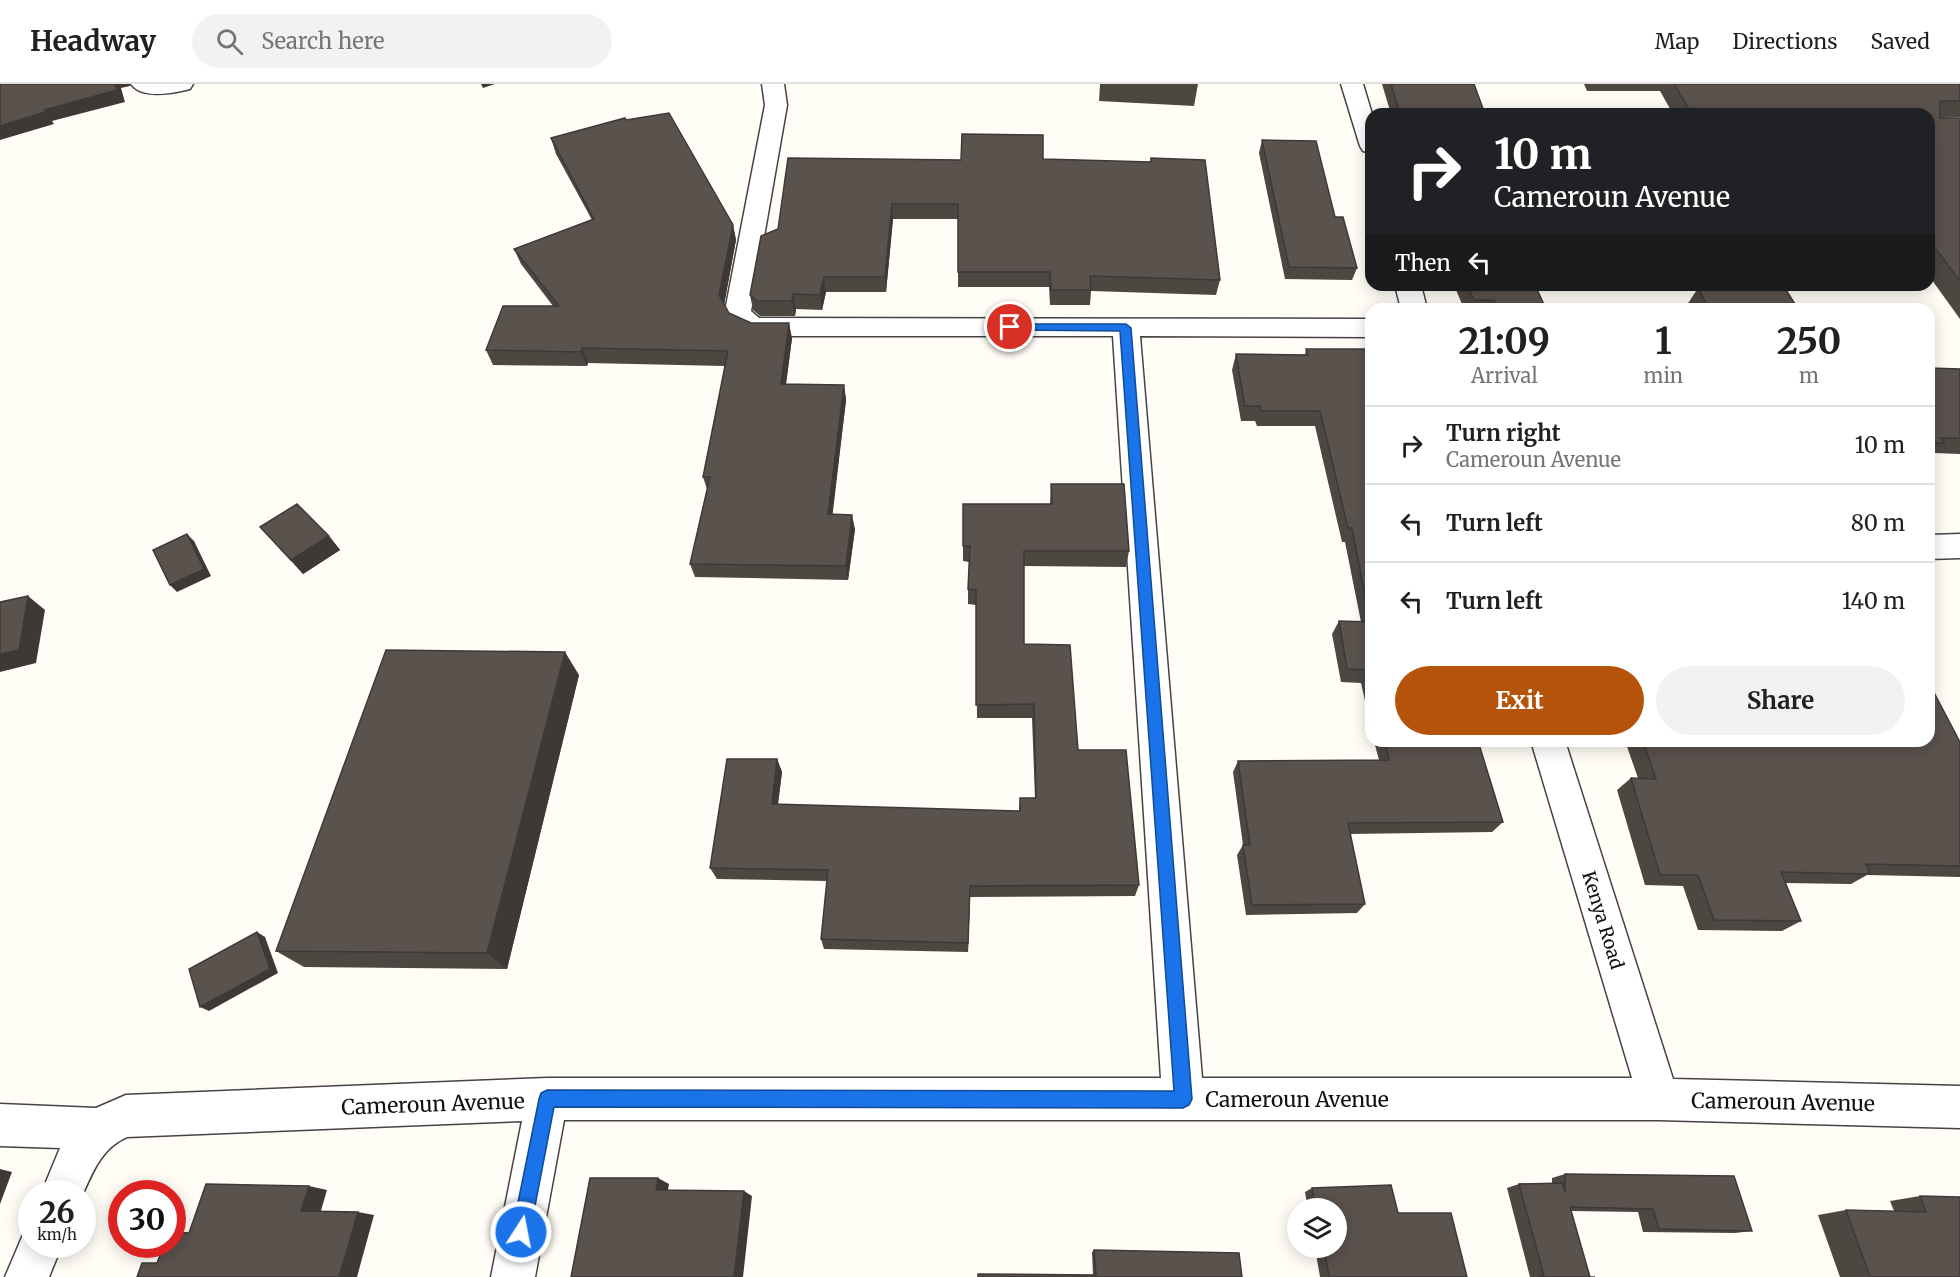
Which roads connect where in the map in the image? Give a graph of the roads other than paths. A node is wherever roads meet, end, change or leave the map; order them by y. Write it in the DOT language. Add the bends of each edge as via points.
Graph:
graph roads {
  1 [pos="142,84"];
  2 [pos="182,84"];
  3 [pos="773,84"];
  4 [pos="1352,84"];
  5 [pos="1365,122"];
  6 [pos="1126,328"];
  7 [pos="1365,328"];
  8 [pos="1935,546"];
  9 [pos="1960,546"];
  10 [pos="1550,747"];
  11 [pos="547,1099"];
  12 [pos="1183,1099"];
  13 [pos="1659,1099"];
  14 [pos="1960,1107"];
  15 [pos="0,1125"];
  16 [pos="97,1129"];
  17 [pos="68,1180"];
  18 [pos="35,1258"];
  19 [pos="27,1277"];
  20 [pos="513,1277"];
  1 -- 2 [label="street"];
  3 -- 6 [label="street" via="776,105 738,311 744,321 754,327"];
  4 -- 5 [label="street"];
  6 -- 7 [label="street"];
  6 -- 12 [label="street"];
  8 -- 9 [label="street"];
  10 -- 13 [label="street, Kenya Road"];
  11 -- 12 [label="street, Cameroun Avenue"];
  11 -- 16 [label="street, Cameroun Avenue" via="126,1116"];
  11 -- 20 [label="street"];
  12 -- 13 [label="street, Cameroun Avenue"];
  13 -- 14 [label="street, Cameroun Avenue"];
  15 -- 16 [label="street"];
  16 -- 17 [label="street" via="79,1153"];
  18 -- 19 [label="street"];
}
